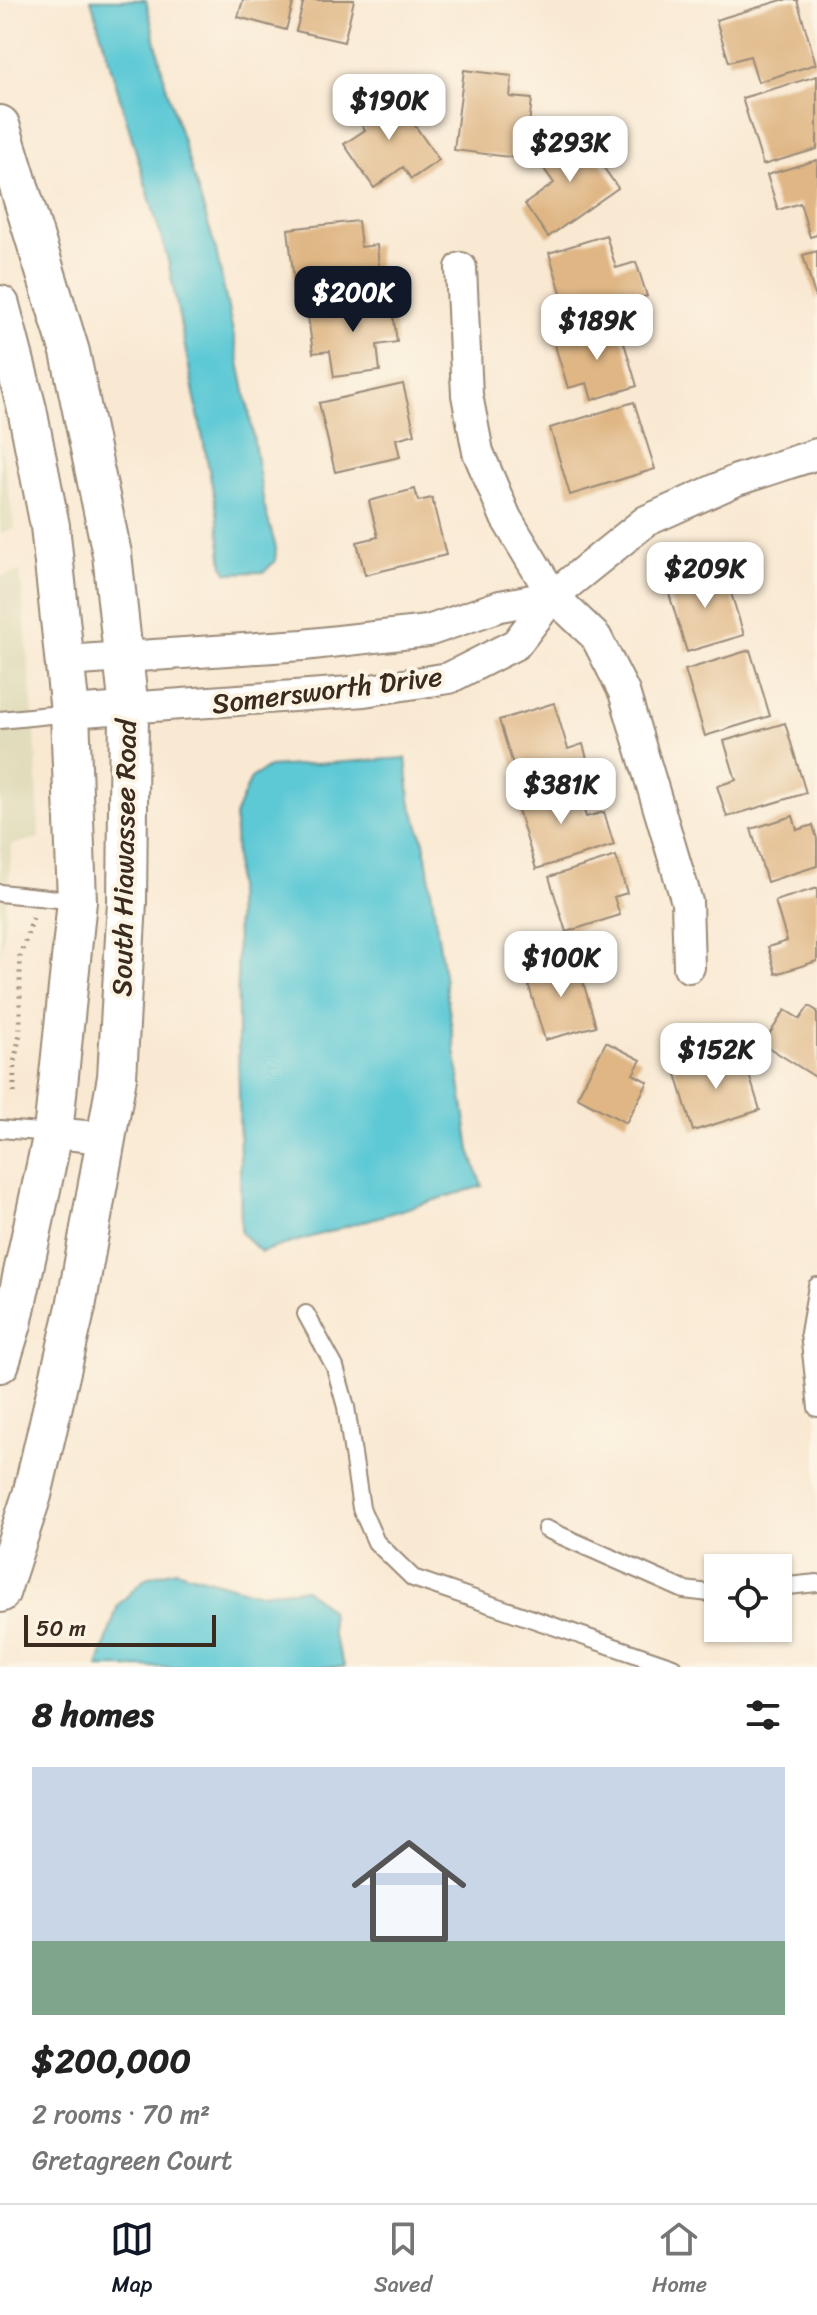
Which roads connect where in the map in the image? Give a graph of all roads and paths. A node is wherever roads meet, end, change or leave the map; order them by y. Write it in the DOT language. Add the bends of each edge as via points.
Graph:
graph roads {
  1 [pos="0,125"];
  2 [pos="461,268"];
  3 [pos="0,305"];
  4 [pos="817,454"];
  5 [pos="553,596"];
  6 [pos="123,657"];
  7 [pos="65,661"];
  8 [pos="129,710"];
  9 [pos="70,712"];
  10 [pos="0,720"];
  11 [pos="0,893"];
  12 [pos="77,901"];
  13 [pos="33,918"];
  14 [pos="689,967"];
  15 [pos="14,1093"];
  16 [pos="0,1129"];
  17 [pos="53,1133"];
  18 [pos="106,1138"];
  19 [pos="817,1286"];
  20 [pos="306,1314"];
  21 [pos="0,1363"];
  22 [pos="817,1408"];
  23 [pos="546,1529"];
  24 [pos="817,1583"];
  25 [pos="792,1586"];
  26 [pos="704,1592"];
  27 [pos="0,1593"];
  28 [pos="673,1667"];
  1 -- 6 [label="street, South Hiawassee Road" via="70,352 112,554"];
  2 -- 5 [label="street" via="467,395 478,452 506,518"];
  3 -- 7 [label="street, South Hiawassee Road" via="50,526"];
  4 -- 5 [label="street, Somersworth Drive" via="737,480 646,521"];
  5 -- 6 [label="street, Somersworth Drive" via="500,606 428,631"];
  5 -- 8 [label="street, Somersworth Drive" via="516,644 449,678 364,691"];
  5 -- 14 [label="street" via="596,637 624,692 687,902"];
  6 -- 7 [label="street, Somersworth Drive"];
  6 -- 8 [label="street, South Hiawassee Road"];
  7 -- 9 [label="street, South Hiawassee Road"];
  8 -- 9 [label="street, Somersworth Drive"];
  8 -- 18 [label="street, South Hiawassee Road" via="127,902 117,1077"];
  9 -- 10 [label="lane"];
  9 -- 12 [label="street, South Hiawassee Road"];
  11 -- 12 [label="lane"];
  12 -- 17 [label="street, South Hiawassee Road"];
  13 -- 15 [label="path" via="20,956"];
  16 -- 17 [label="lane"];
  17 -- 18 [label="street"];
  17 -- 21 [label="street, South Hiawassee Road"];
  18 -- 27 [label="street, South Hiawassee Road" via="32,1495"];
  19 -- 22 [label="lane" via="809,1333"];
  20 -- 28 [label="lane" via="335,1367 361,1508 376,1542 413,1578"];
  23 -- 26 [label="lane" via="684,1590"];
  24 -- 25 [label="lane"];
}
